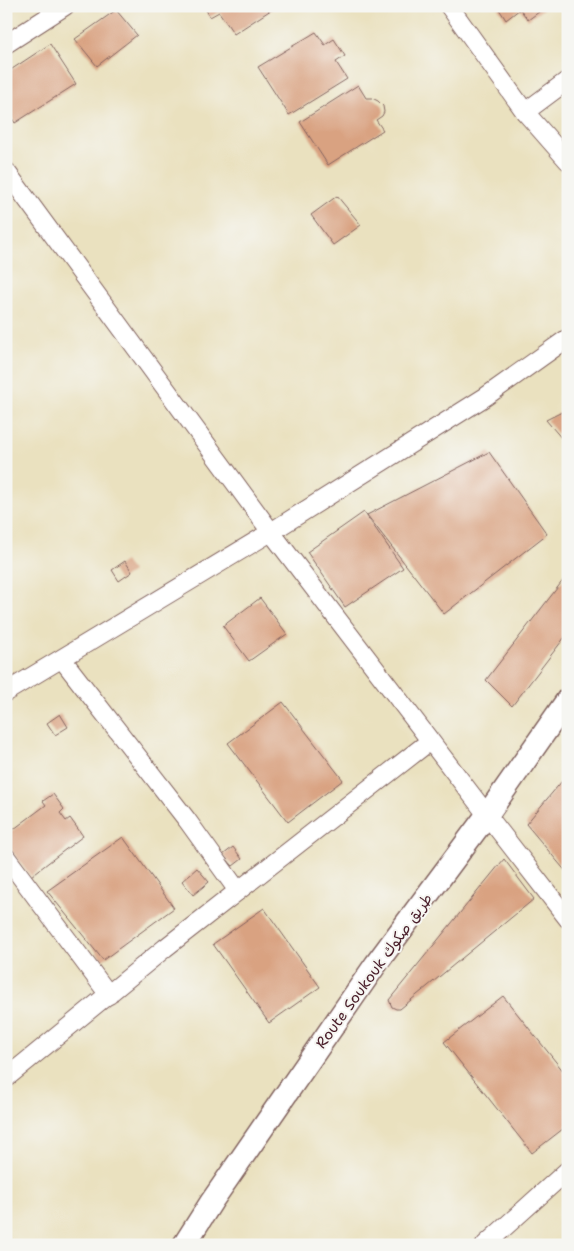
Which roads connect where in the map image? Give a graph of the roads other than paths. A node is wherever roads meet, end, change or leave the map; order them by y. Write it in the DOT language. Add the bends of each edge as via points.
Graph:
graph roads {
  1 [pos="65,6"];
  2 [pos="449,6"];
  3 [pos="6,44"];
  4 [pos="568,80"];
  5 [pos="525,112"];
  6 [pos="568,161"];
  7 [pos="6,171"];
  8 [pos="568,338"];
  9 [pos="271,532"];
  10 [pos="62,659"];
  11 [pos="6,692"];
  12 [pos="568,700"];
  13 [pos="430,741"];
  14 [pos="486,815"];
  15 [pos="6,857"];
  16 [pos="238,891"];
  17 [pos="566,912"];
  18 [pos="108,995"];
  19 [pos="6,1078"];
  20 [pos="568,1170"];
  21 [pos="184,1245"];
  22 [pos="486,1245"];
  1 -- 3 [label="street"];
  2 -- 5 [label="street"];
  4 -- 5 [label="street"];
  5 -- 6 [label="street"];
  7 -- 9 [label="street"];
  8 -- 9 [label="street" via="485,398"];
  9 -- 10 [label="street"];
  9 -- 13 [label="street"];
  10 -- 11 [label="street"];
  10 -- 16 [label="street"];
  12 -- 14 [label="street, Route Soukouk طريق صكوك"];
  13 -- 14 [label="street"];
  13 -- 16 [label="street"];
  14 -- 17 [label="street"];
  14 -- 21 [label="street, Route Soukouk طريق صكوك" via="376,964"];
  15 -- 18 [label="street"];
  16 -- 18 [label="street"];
  18 -- 19 [label="street"];
  20 -- 22 [label="street"];
}
